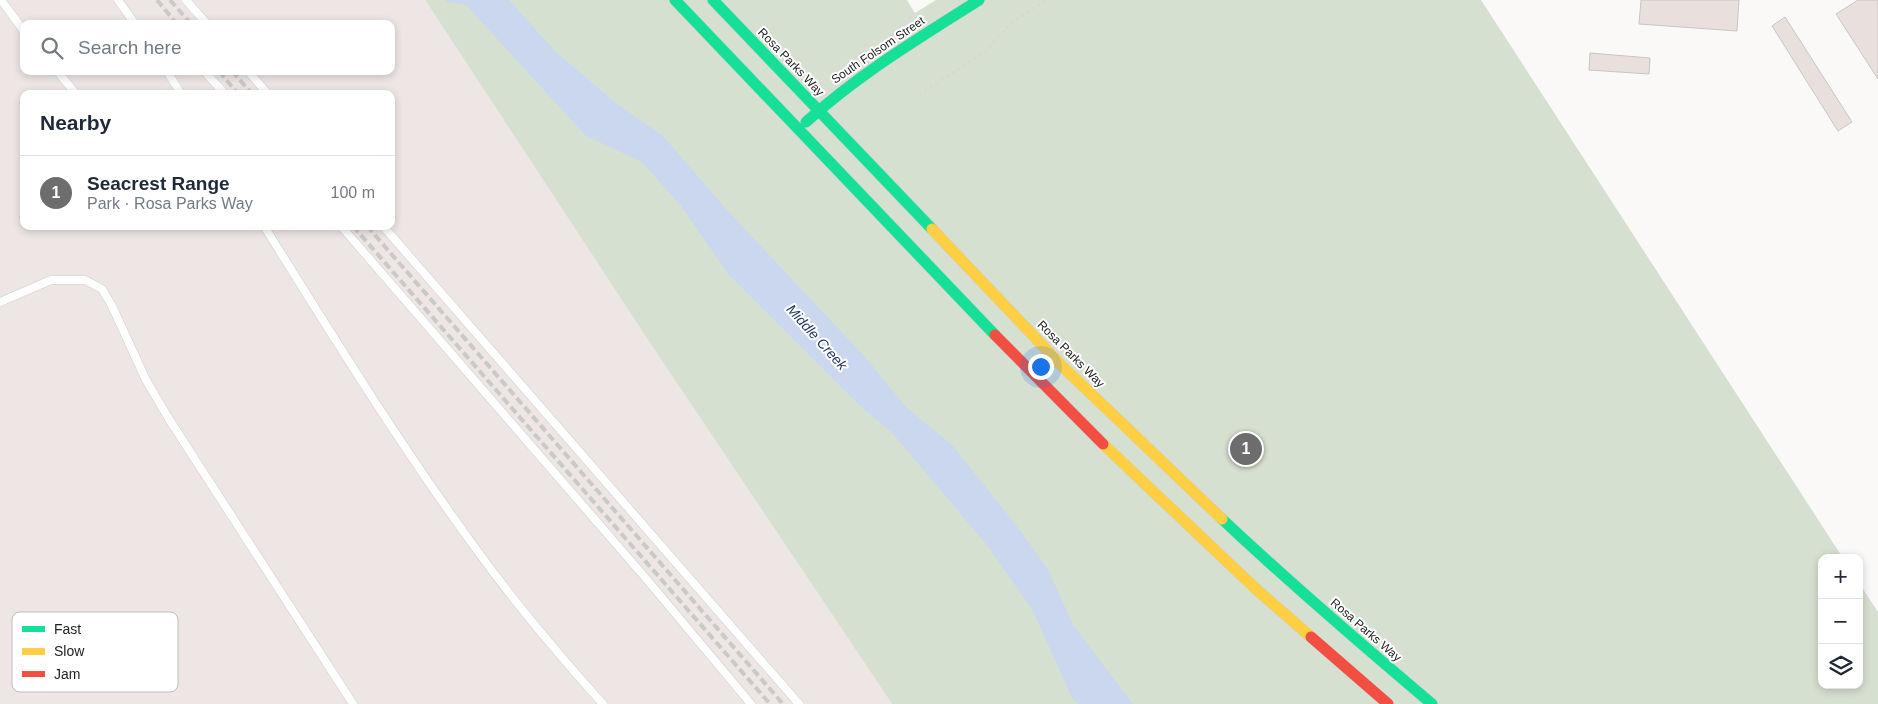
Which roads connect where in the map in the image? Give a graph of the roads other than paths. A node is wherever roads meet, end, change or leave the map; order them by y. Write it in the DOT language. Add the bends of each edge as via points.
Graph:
graph roads {
  1 [pos="1,0"];
  2 [pos="118,0"];
  3 [pos="186,0"];
  4 [pos="675,0"];
  5 [pos="713,0"];
  6 [pos="979,0"];
  7 [pos="132,20"];
  8 [pos="204,20"];
  9 [pos="20,26"];
  10 [pos="60,75"];
  11 [pos="169,75"];
  12 [pos="208,75"];
  13 [pos="251,75"];
  14 [pos="73,90"];
  15 [pos="179,90"];
  16 [pos="221,90"];
  17 [pos="265,90"];
  18 [pos="818,109"];
  19 [pos="798,129"];
  20 [pos="267,230"];
  21 [pos="344,230"];
  22 [pos="386,230"];
  23 [pos="0,302"];
  24 [pos="352,704"];
  25 [pos="603,704"];
  26 [pos="751,704"];
  27 [pos="799,704"];
  28 [pos="1388,704"];
  29 [pos="1432,704"];
  1 -- 9 [label="lane"];
  2 -- 7 [label="lane"];
  3 -- 8 [label="lane"];
  4 -- 19 [label="main road"];
  5 -- 18 [label="main road, Rosa Parks Way"];
  6 -- 18 [label="main road, South Folsom Street" via="877,66"];
  10 -- 14 [label="lane"];
  11 -- 15 [label="lane"];
  12 -- 16 [label="lane"];
  13 -- 17 [label="lane"];
  18 -- 19 [label="main road, South Folsom Street"];
  18 -- 29 [label="main road, Rosa Parks Way" via="1062,366 1262,557"];
  19 -- 28 [label="main road" via="1047,389 1148,488 1256,589"];
  20 -- 25 [label="lane" via="413,459 475,549"];
  21 -- 26 [label="lane"];
  22 -- 27 [label="lane"];
  23 -- 24 [label="lane" via="51,280 85,280 102,289 169,420"];
}
